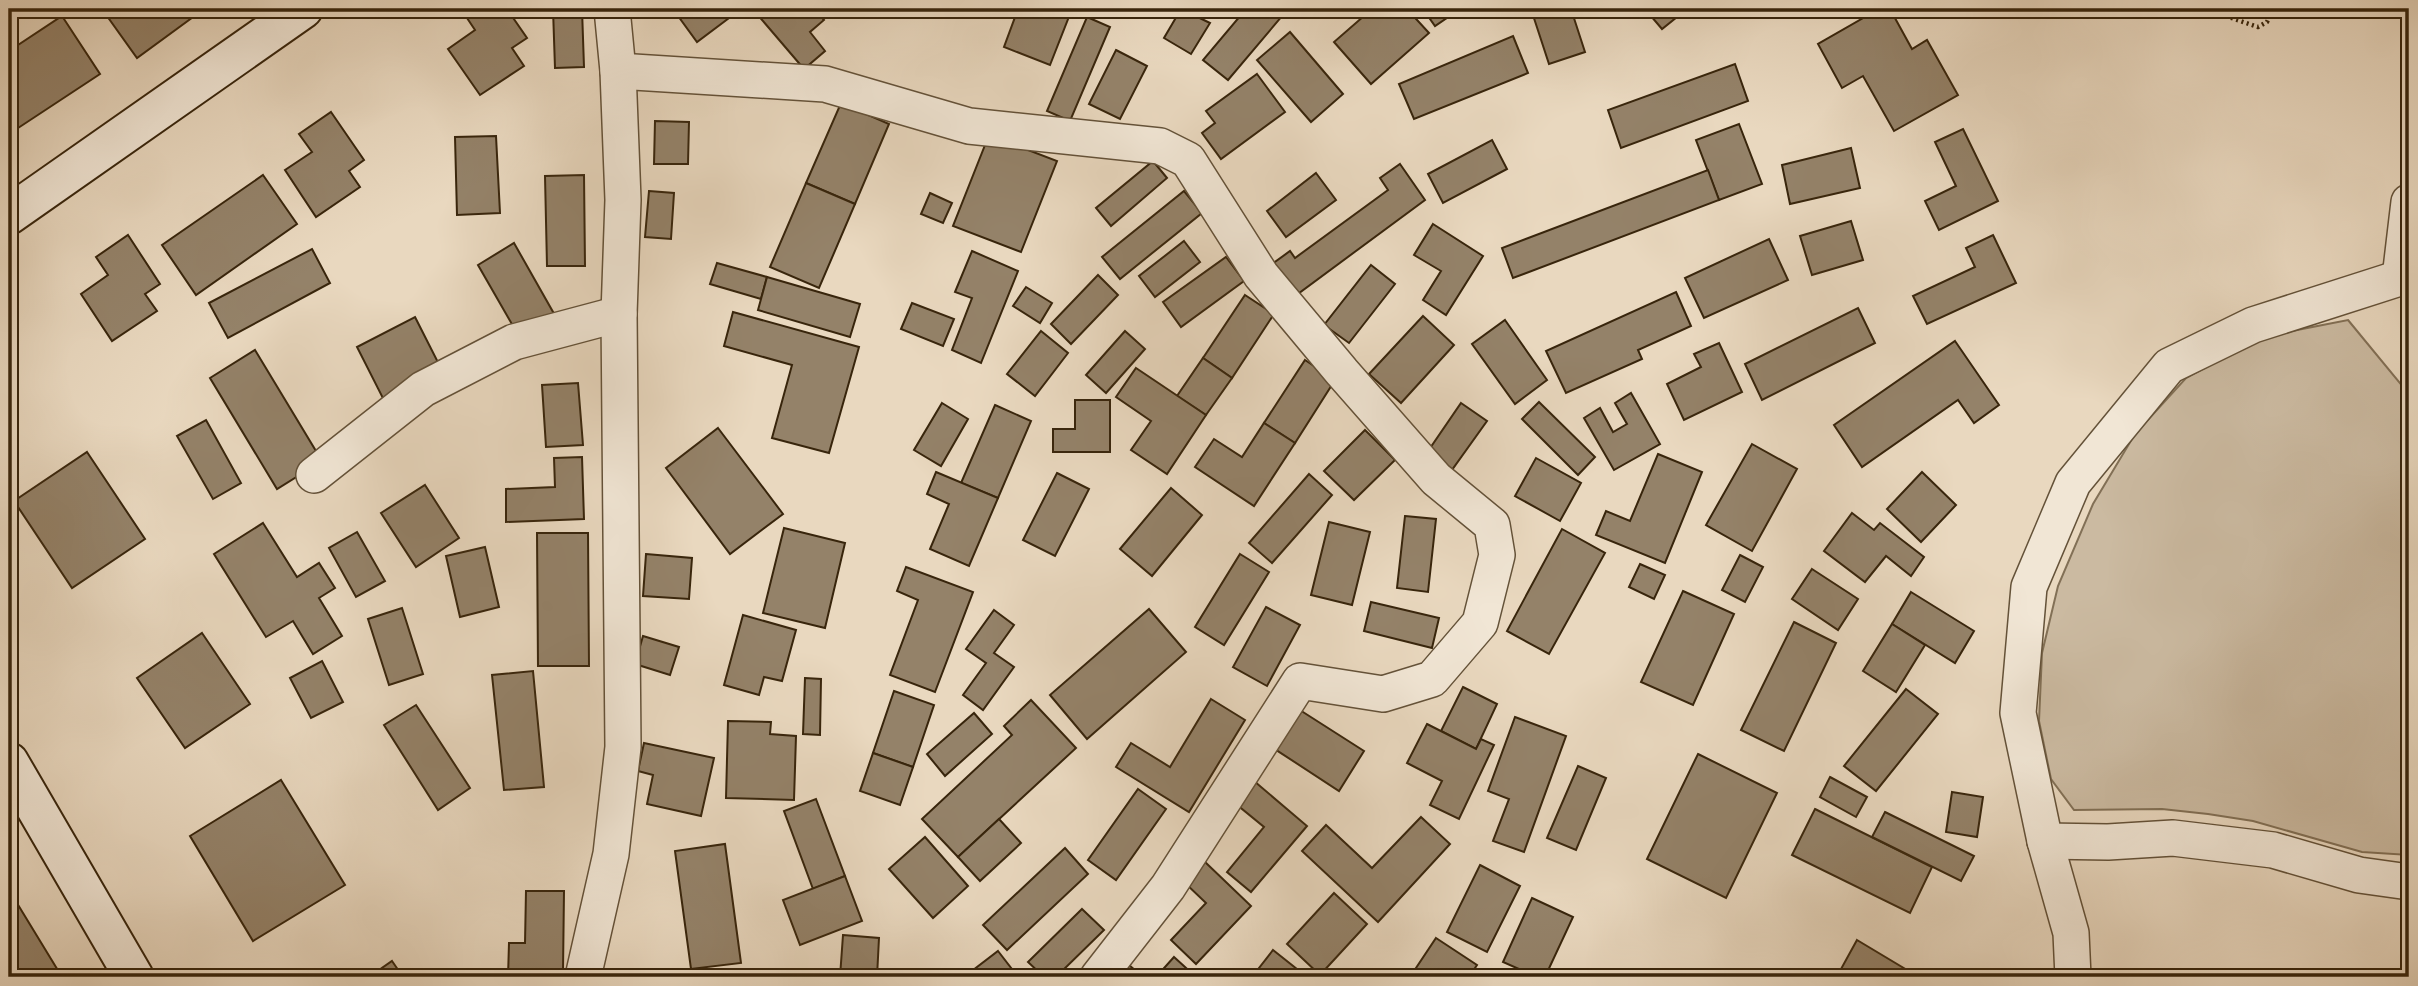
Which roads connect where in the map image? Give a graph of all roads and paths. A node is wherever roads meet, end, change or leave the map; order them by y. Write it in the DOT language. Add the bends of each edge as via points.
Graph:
graph roads {
  1 [pos="303,9"];
  2 [pos="612,9"];
  3 [pos="2205,9"];
  4 [pos="2273,9"];
  5 [pos="618,71"];
  6 [pos="2409,202"];
  7 [pos="9,215"];
  8 [pos="2405,276"];
  9 [pos="619,314"];
  10 [pos="314,475"];
  11 [pos="9,762"];
  12 [pos="2045,841"];
  13 [pos="2409,882"];
  14 [pos="134,977"];
  15 [pos="583,977"];
  16 [pos="1098,977"];
  17 [pos="2073,977"];
  1 -- 7 [label="street"];
  2 -- 5 [label="street"];
  3 -- 4 [label="path" via="2258,27 2267,22"];
  5 -- 9 [label="street" via="623,200"];
  5 -- 16 [label="street" via="825,84 968,126 1160,145 1188,160 1261,275 1437,479 1492,525 1497,555 1480,624 1432,678 1383,694 1300,681 1168,887"];
  6 -- 8 [label="street"];
  8 -- 12 [label="street" via="2253,324 2169,366 2073,484 2029,587 2018,713"];
  9 -- 10 [label="street" via="514,342 423,389"];
  9 -- 15 [label="street" via="623,747 611,854"];
  11 -- 14 [label="street"];
  12 -- 13 [label="street" via="2186,839 2273,850 2359,874"];
  12 -- 17 [label="street" via="2071,933"];
}
